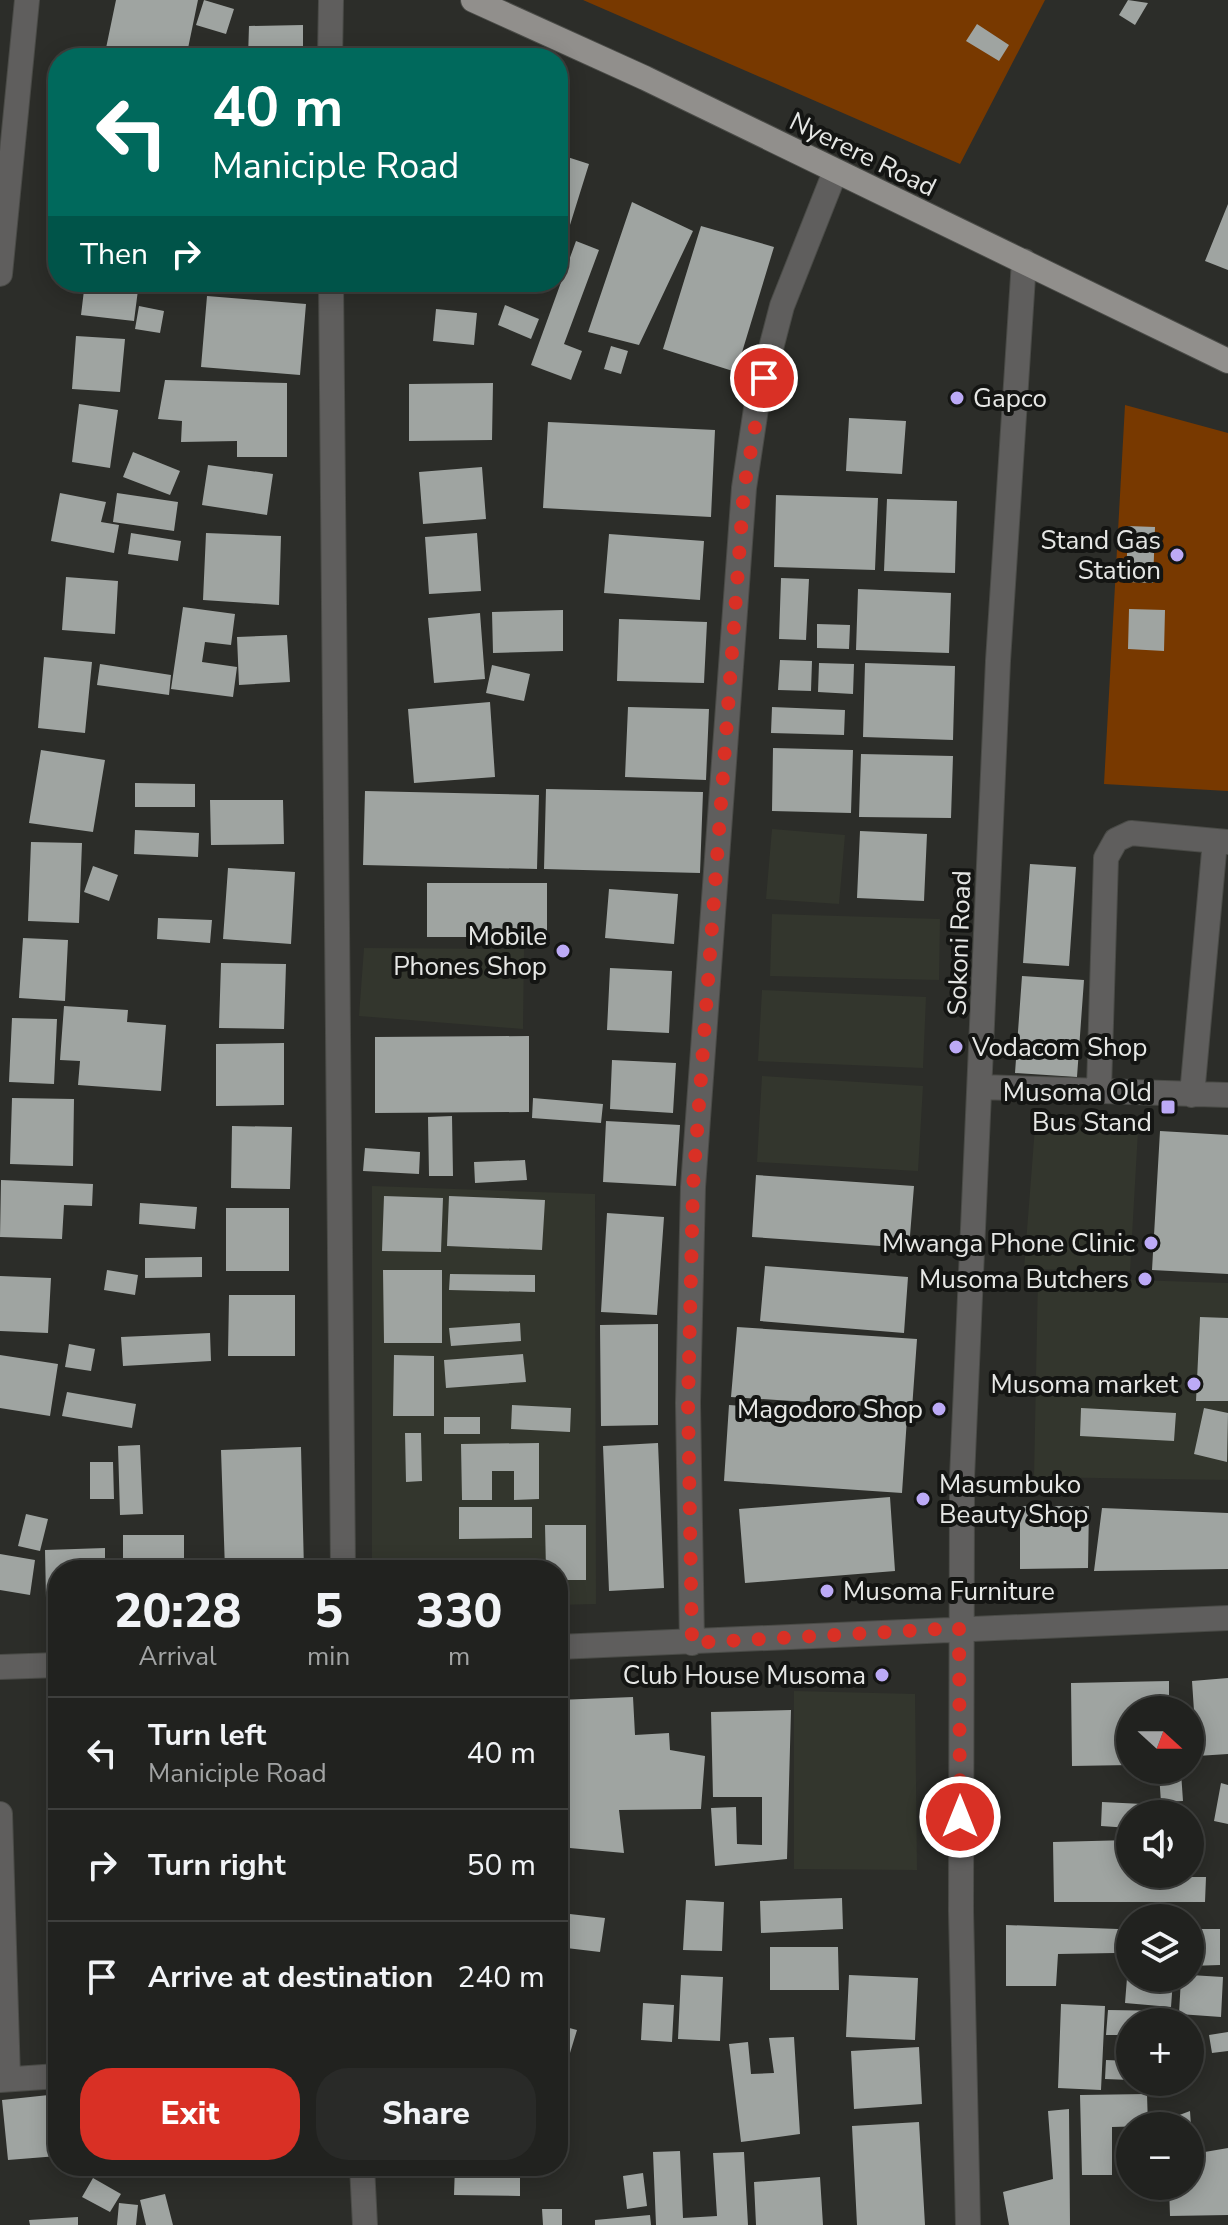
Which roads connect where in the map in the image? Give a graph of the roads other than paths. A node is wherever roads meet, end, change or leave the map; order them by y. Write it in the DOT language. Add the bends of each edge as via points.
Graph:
graph roads {
  1 [pos="27,0"];
  2 [pos="331,0"];
  3 [pos="473,0"];
  4 [pos="330,48"];
  5 [pos="835,172"];
  6 [pos="1024,261"];
  7 [pos="0,274"];
  8 [pos="331,292"];
  9 [pos="1228,361"];
  10 [pos="1221,842"];
  11 [pos="981,1087"];
  12 [pos="1099,1089"];
  13 [pos="1192,1095"];
  14 [pos="1228,1095"];
  15 [pos="343,1560"];
  16 [pos="1228,1618"];
  17 [pos="959,1628"];
  18 [pos="692,1643"];
  19 [pos="568,1647"];
  20 [pos="48,1665"];
  21 [pos="0,1667"];
  22 [pos="0,1814"];
  23 [pos="48,2077"];
  24 [pos="4,2079"];
  25 [pos="363,2176"];
  26 [pos="365,2225"];
  27 [pos="968,2225"];
  1 -- 7 [label="street"];
  2 -- 4 [label="street"];
  3 -- 5 [label="main road, Nyerere Road"];
  5 -- 6 [label="main road, Nyerere Road"];
  5 -- 18 [label="street" via="782,306 757,402 744,488 693,1187 688,1403"];
  6 -- 9 [label="main road, Nyerere Road"];
  6 -- 11 [label="street, Sokoni Road" via="998,661"];
  8 -- 15 [label="street"];
  10 -- 12 [label="street" via="1131,833 1116,840 1106,858"];
  10 -- 13 [label="street"];
  11 -- 12 [label="street"];
  11 -- 17 [label="street, Sokoni Road"];
  12 -- 13 [label="street"];
  13 -- 14 [label="street"];
  16 -- 17 [label="street"];
  17 -- 18 [label="street"];
  17 -- 27 [label="street, Sokoni Road"];
  18 -- 19 [label="street"];
  20 -- 21 [label="street"];
  22 -- 24 [label="street"];
  23 -- 24 [label="street"];
  25 -- 26 [label="street"];
}
